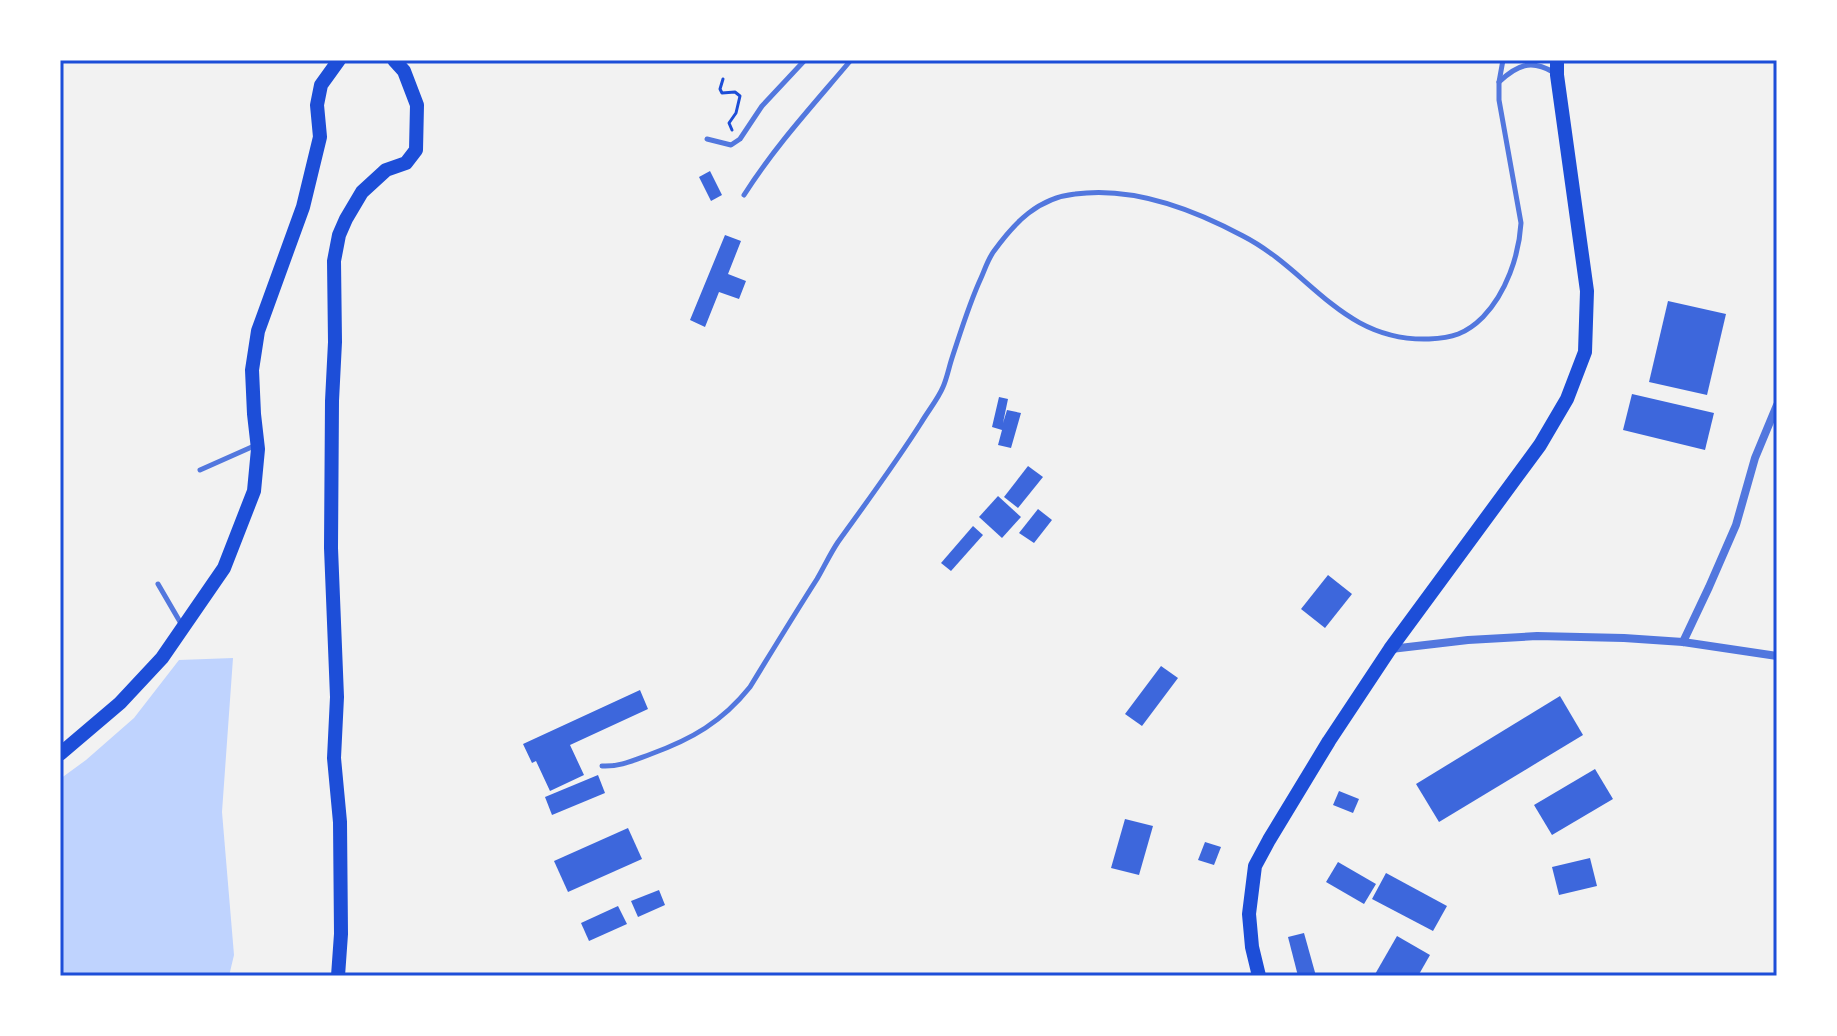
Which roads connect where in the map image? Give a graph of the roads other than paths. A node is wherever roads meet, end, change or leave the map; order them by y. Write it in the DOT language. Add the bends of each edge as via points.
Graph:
graph roads {
  1 [pos="339,60"];
  2 [pos="394,60"];
  3 [pos="805,60"];
  4 [pos="851,60"];
  5 [pos="1503,60"];
  6 [pos="1557,68"];
  7 [pos="1499,82"];
  8 [pos="707,139"];
  9 [pos="744,195"];
  10 [pos="1777,405"];
  11 [pos="258,444"];
  12 [pos="200,470"];
  13 [pos="158,584"];
  14 [pos="183,628"];
  15 [pos="1683,642"];
  16 [pos="1390,649"];
  17 [pos="1777,656"];
  18 [pos="60,754"];
  19 [pos="602,766"];
  20 [pos="338,976"];
  21 [pos="1259,976"];
  1 -- 11 [label="main road" via="321,85 320,137 303,207 258,331 252,370"];
  2 -- 20 [label="main road" via="417,105 416,150 406,163 386,170 362,192 339,235 334,261 331,548 340,822"];
  3 -- 8 [label="lane" via="740,139 731,145"];
  4 -- 9 [label="lane"];
  5 -- 7 [label="lane"];
  6 -- 7 [label="lane" via="1526,65"];
  6 -- 16 [label="main road" via="1587,291 1585,352 1567,399 1540,445"];
  7 -- 19 [label="lane" via="1520,242 1510,274 1486,313 1471,328 1448,338 1378,332 1338,310 1246,237 1167,203 1127,194 1078,193 1026,213 992,254 943,388 834,547 750,687 706,729 683,742 616,767"];
  10 -- 15 [label="street" via="1736,525"];
  11 -- 12 [label="lane"];
  11 -- 14 [label="main road" via="254,491 224,568"];
  13 -- 14 [label="lane"];
  14 -- 18 [label="main road" via="120,703"];
  15 -- 16 [label="street" via="1537,636"];
  15 -- 17 [label="street"];
  16 -- 21 [label="main road" via="1255,866 1249,914"];
}
